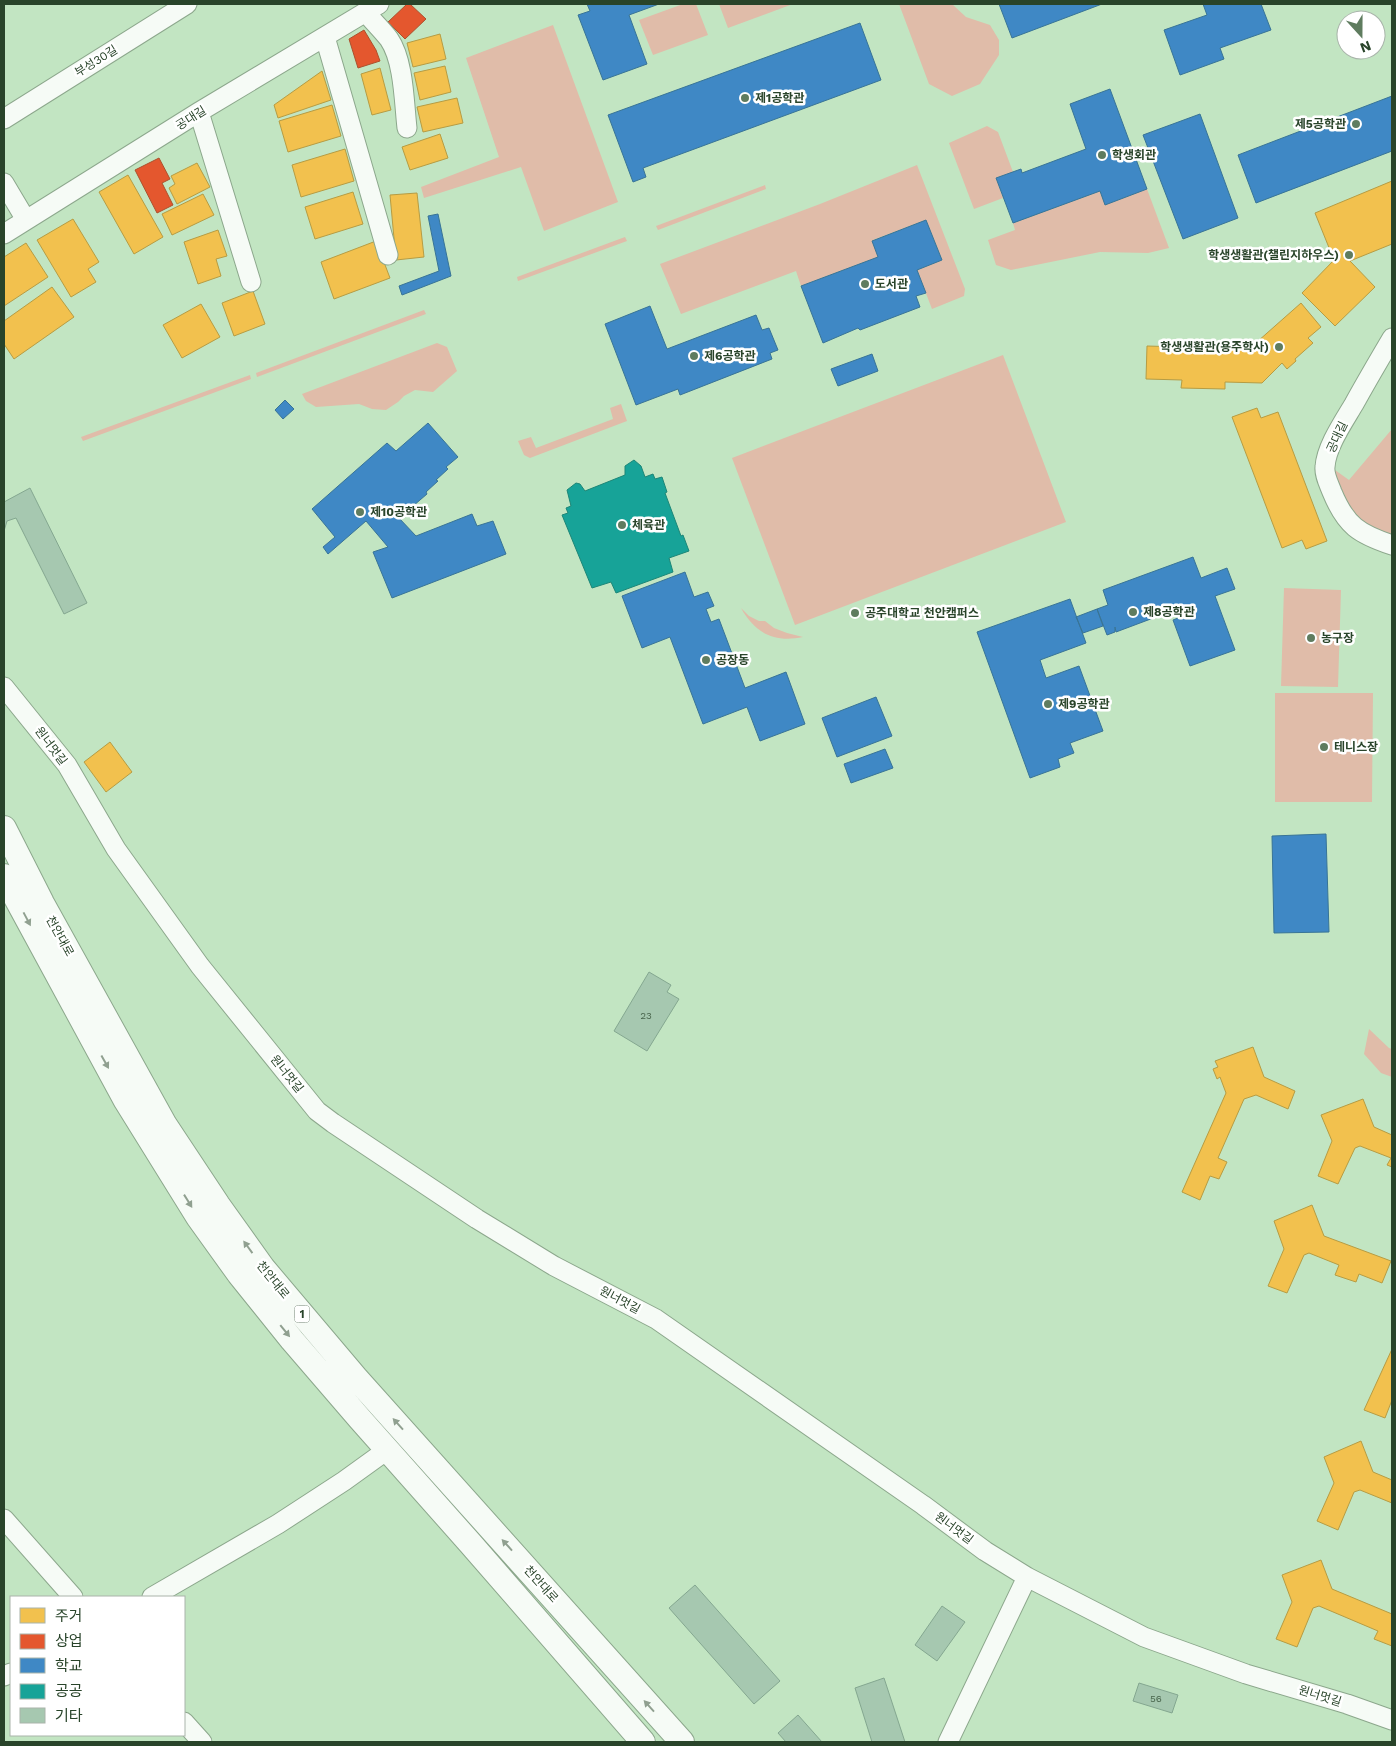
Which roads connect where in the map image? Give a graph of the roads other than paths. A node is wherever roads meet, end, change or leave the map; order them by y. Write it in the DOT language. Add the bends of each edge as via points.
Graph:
graph roads {
  1 [pos="187,4"];
  2 [pos="372,8"];
  3 [pos="325,37"];
  4 [pos="199,112"];
  5 [pos="4,119"];
  6 [pos="407,128"];
  7 [pos="4,183"];
  8 [pos="26,220"];
  9 [pos="4,234"];
  10 [pos="388,255"];
  11 [pos="251,282"];
  12 [pos="1392,338"];
  13 [pos="1392,545"];
  14 [pos="4,687"];
  15 [pos="4,828"];
  16 [pos="4,876"];
  17 [pos="387,1450"];
  18 [pos="4,1519"];
  19 [pos="1027,1577"];
  20 [pos="72,1596"];
  21 [pos="154,1596"];
  22 [pos="1392,1720"];
  23 [pos="185,1723"];
  24 [pos="202,1742"];
  25 [pos="643,1742"];
  26 [pos="682,1742"];
  27 [pos="948,1742"];
  1 -- 5 [label="street, 부성30길"];
  2 -- 3 [label="street, 공대길"];
  2 -- 6 [label="street" via="395,50"];
  3 -- 4 [label="street, 공대길"];
  3 -- 10 [label="street"];
  4 -- 8 [label="street, 공대길"];
  4 -- 11 [label="street"];
  7 -- 8 [label="street"];
  8 -- 9 [label="street, 공대길"];
  12 -- 13 [label="street, 공대길" via="1342,424 1325,466 1327,480 1344,517 1358,530"];
  14 -- 19 [label="street, 원너멋길" via="67,765 116,849 190,952 317,1111 477,1219 554,1266 656,1319 985,1551"];
  26 -- 15 [label="main road, 천안대로 / 1, one-way" via="356,1378 263,1268 165,1125"];
  16 -- 17 [label="main road, 천안대로 / 1, one-way" via="126,1101 198,1217 289,1336"];
  17 -- 21 [label="street" via="278,1524"];
  17 -- 25 [label="main road, 천안대로 / 1"];
  18 -- 20 [label="street"];
  19 -- 22 [label="street, 원너멋길" via="1144,1638"];
  19 -- 27 [label="street"];
  23 -- 24 [label="street"];
}
